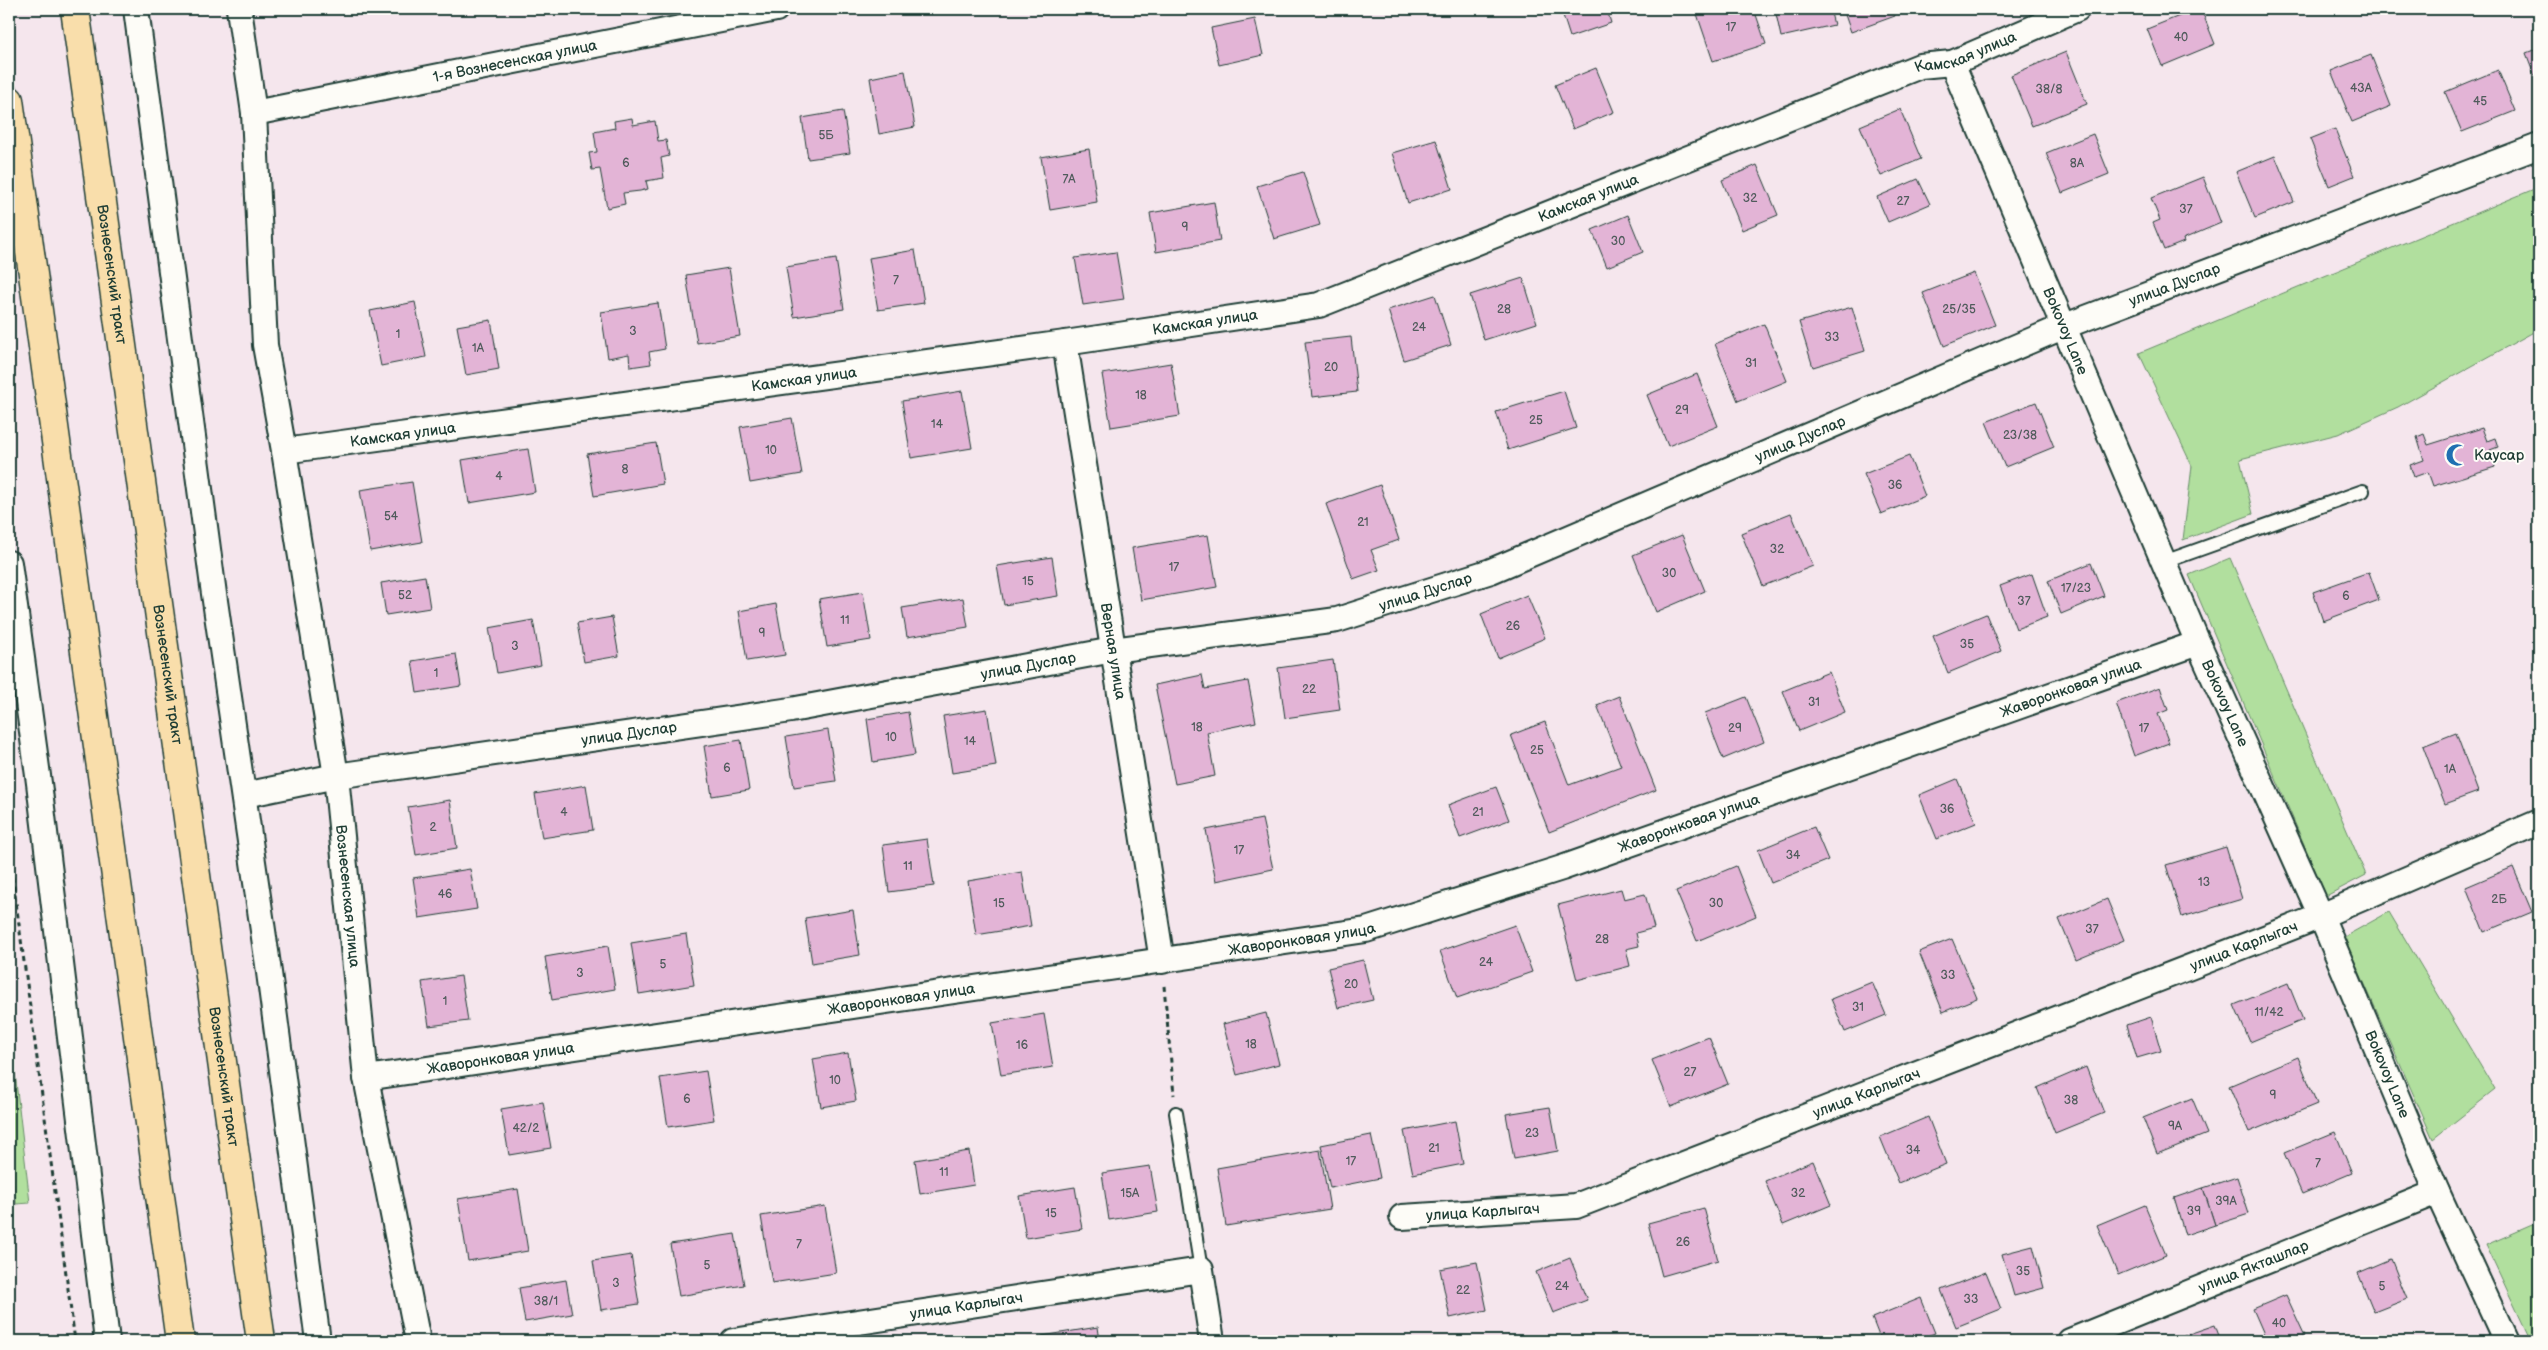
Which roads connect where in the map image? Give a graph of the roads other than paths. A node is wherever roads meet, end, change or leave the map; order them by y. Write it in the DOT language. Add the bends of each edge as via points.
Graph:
graph roads {
  1 [pos="75,9"];
  2 [pos="136,9"];
  3 [pos="239,9"];
  4 [pos="776,9"];
  5 [pos="2077,9"];
  6 [pos="1952,63"];
  7 [pos="9,100"];
  8 [pos="254,113"];
  9 [pos="2539,146"];
  10 [pos="2066,326"];
  11 [pos="1065,343"];
  12 [pos="284,451"];
  13 [pos="2363,491"];
  14 [pos="2164,562"];
  15 [pos="9,563"];
  16 [pos="11,595"];
  17 [pos="2198,643"];
  18 [pos="1113,650"];
  19 [pos="336,776"];
  20 [pos="244,795"];
  21 [pos="2539,822"];
  22 [pos="2321,916"];
  23 [pos="1162,961"];
  24 [pos="366,1078"];
  25 [pos="1176,1113"];
  26 [pos="2437,1192"];
  27 [pos="1402,1217"];
  28 [pos="1201,1270"];
  29 [pos="107,1341"];
  30 [pos="180,1341"];
  31 [pos="261,1341"];
  32 [pos="318,1341"];
  33 [pos="418,1341"];
  34 [pos="733,1341"];
  35 [pos="1212,1341"];
  36 [pos="2070,1341"];
  37 [pos="2506,1341"];
  1 -- 31 [label="main road, Вознесенский тракт"];
  2 -- 20 [label="street"];
  3 -- 8 [label="street, Вознесенская улица"];
  4 -- 8 [label="street, 1-я Вознесенская улица"];
  5 -- 6 [label="street, Камская улица"];
  6 -- 10 [label="street, Bokovoy Lane"];
  6 -- 11 [label="street, Камская улица" via="1920,66 1319,305"];
  7 -- 30 [label="main road"];
  8 -- 12 [label="street, Вознесенская улица" via="264,345"];
  9 -- 10 [label="street, улица Дуслар"];
  10 -- 14 [label="street, Bokovoy Lane"];
  10 -- 18 [label="street, улица Дуслар" via="1491,571 1337,620"];
  11 -- 12 [label="street, Камская улица"];
  11 -- 18 [label="street, Верная улица"];
  12 -- 19 [label="street, Вознесенская улица"];
  13 -- 14 [label="lane"];
  14 -- 17 [label="street, Bokovoy Lane"];
  15 -- 16 [label="street"];
  16 -- 29 [label="street"];
  17 -- 22 [label="street, Bokovoy Lane"];
  17 -- 23 [label="street, Жаворонковая улица" via="1562,868 1366,930"];
  18 -- 19 [label="street, улица Дуслар" via="791,710"];
  18 -- 23 [label="street, Верная улица"];
  19 -- 20 [label="street, улица Дуслар"];
  19 -- 24 [label="street, Вознесенская улица"];
  20 -- 32 [label="street"];
  21 -- 22 [label="street, улица Карлыгач"];
  22 -- 26 [label="street, Bokovoy Lane"];
  22 -- 27 [label="street, улица Карлыгач" via="1576,1206"];
  23 -- 24 [label="street, Жаворонковая улица"];
  24 -- 33 [label="street, Вознесенская улица"];
  25 -- 28 [label="lane"];
  26 -- 36 [label="street, улица Якташлар"];
  26 -- 37 [label="street, Bokovoy Lane"];
  28 -- 34 [label="street, улица Карлыгач"];
  28 -- 35 [label="street"];
}
